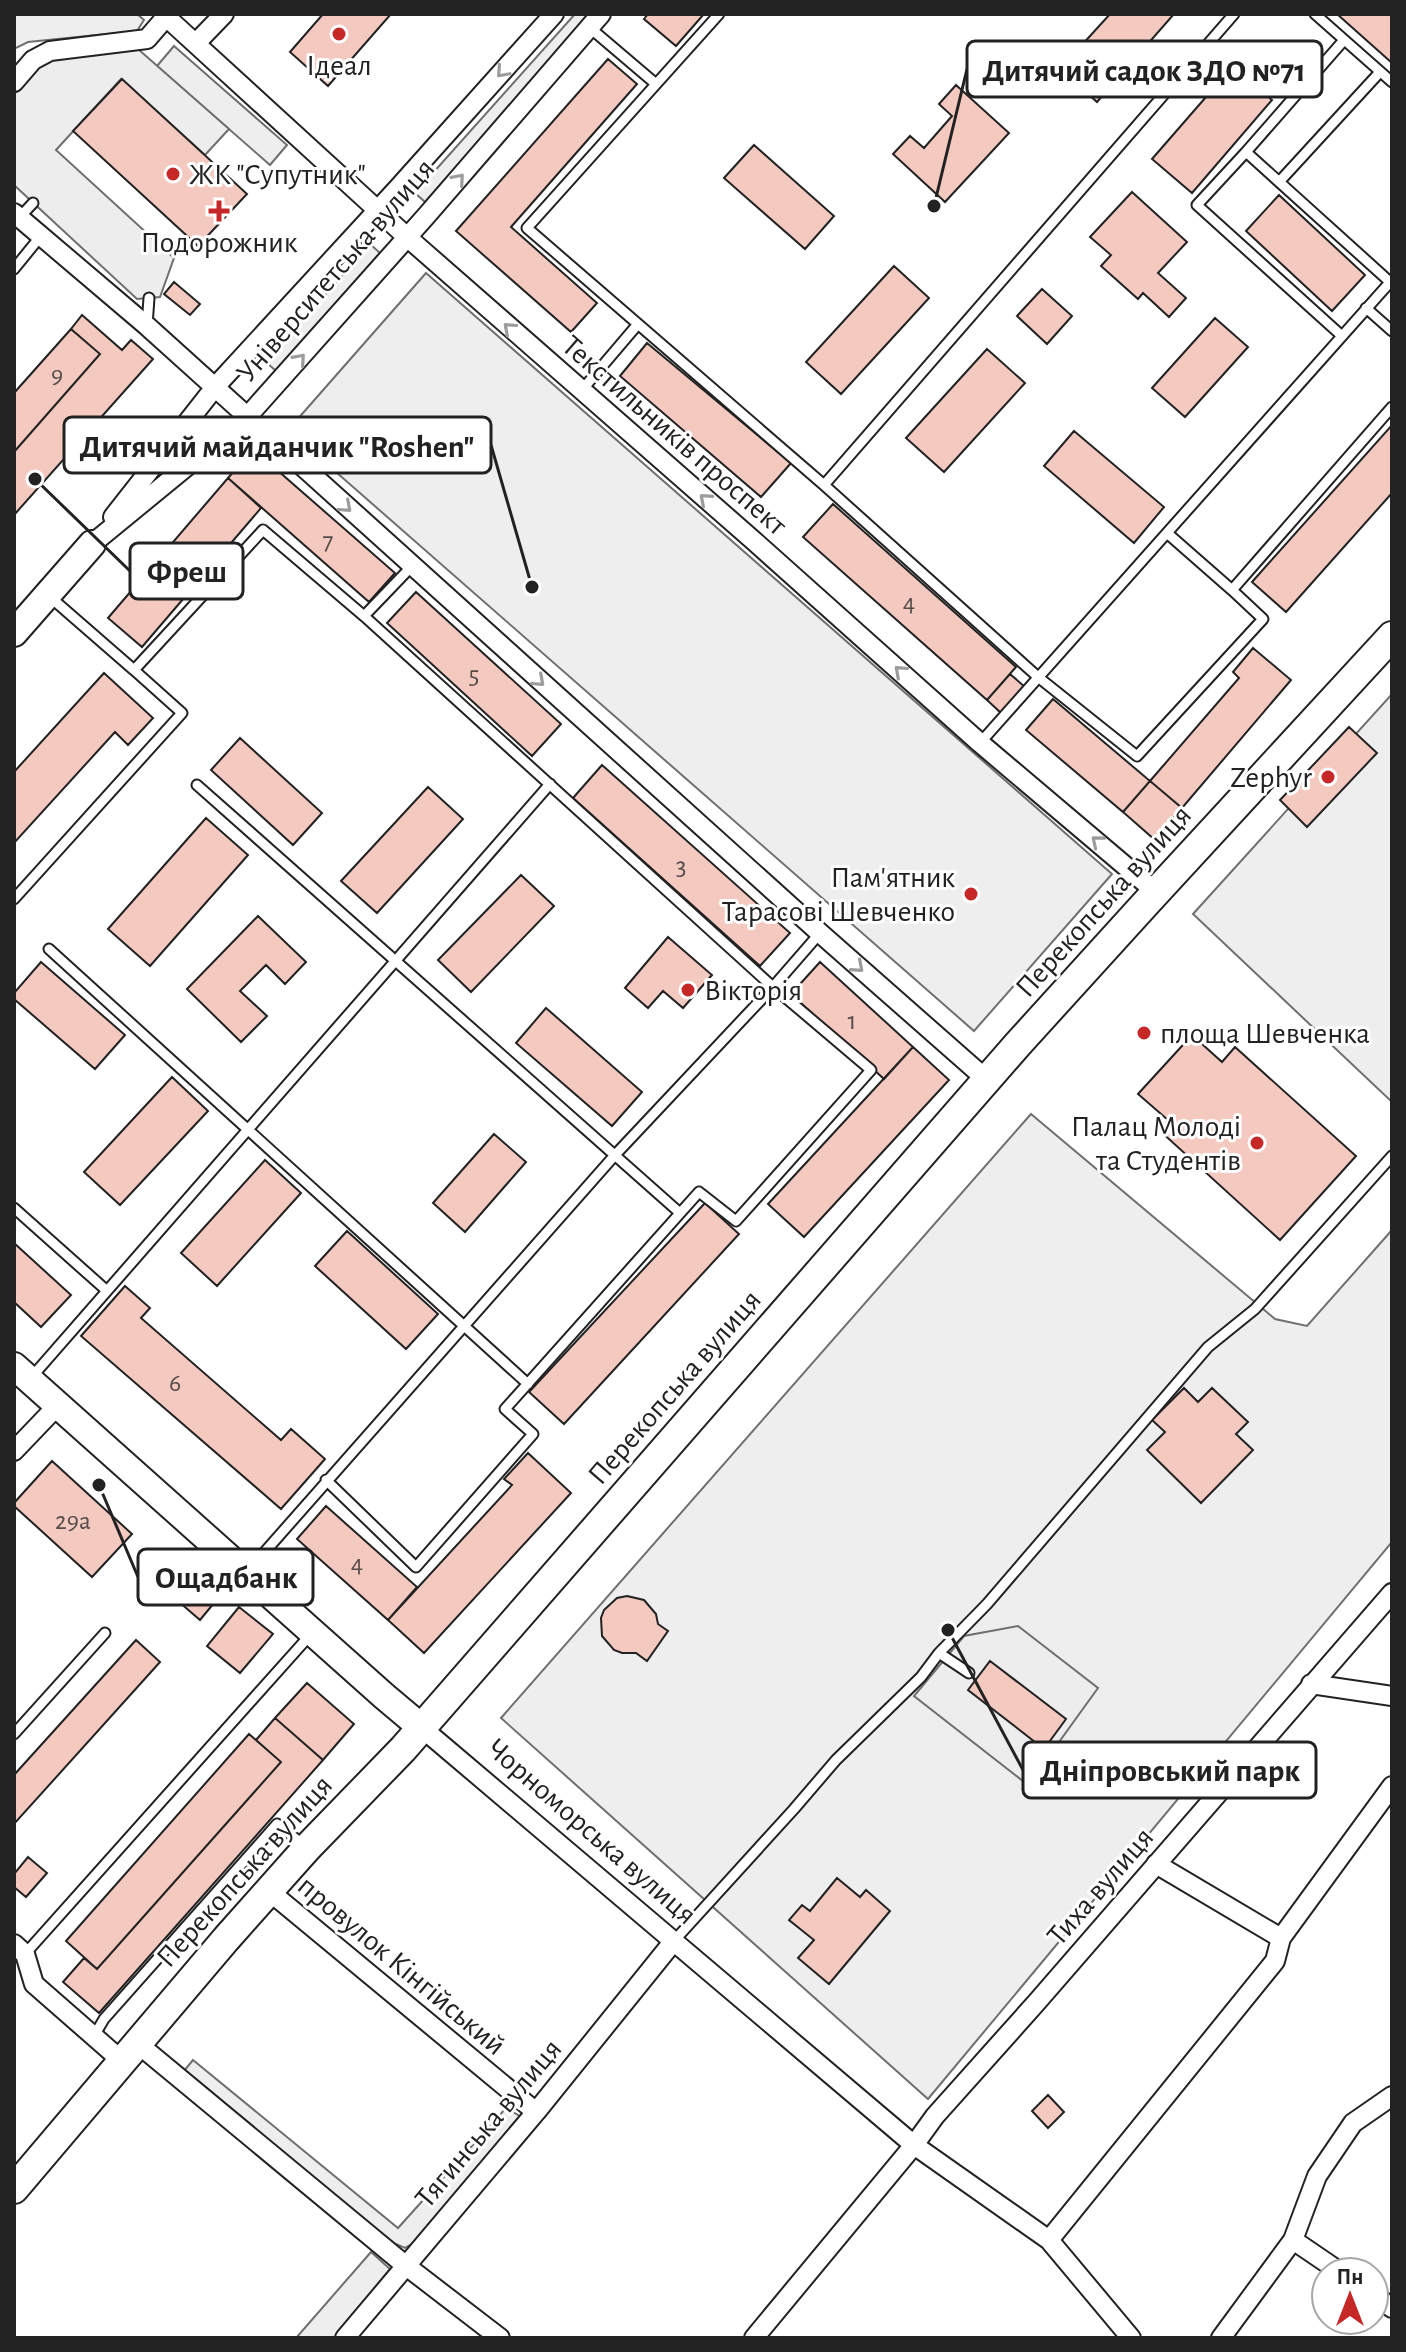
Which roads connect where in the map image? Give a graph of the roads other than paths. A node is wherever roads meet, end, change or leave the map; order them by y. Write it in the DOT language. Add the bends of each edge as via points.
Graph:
graph roads {
  1 [pos="224,14"];
  2 [pos="554,14"];
  3 [pos="719,14"];
  4 [pos="1234,14"];
  5 [pos="1315,14"];
  6 [pos="165,16"];
  7 [pos="595,20"];
  8 [pos="1344,40"];
  9 [pos="196,43"];
  10 [pos="1380,72"];
  11 [pos="14,82"];
  12 [pos="1392,82"];
  13 [pos="656,84"];
  14 [pos="1246,152"];
  15 [pos="1279,182"];
  16 [pos="33,203"];
  17 [pos="376,210"];
  18 [pos="17,216"];
  19 [pos="40,237"];
  20 [pos="407,237"];
  21 [pos="14,269"];
  22 [pos="1391,281"];
  23 [pos="149,298"];
  24 [pos="1366,308"];
  25 [pos="638,324"];
  26 [pos="147,326"];
  27 [pos="1392,331"];
  28 [pos="1342,336"];
  29 [pos="215,387"];
  30 [pos="581,391"];
  31 [pos="1392,407"];
  32 [pos="247,417"];
  33 [pos="824,485"];
  34 [pos="1167,533"];
  35 [pos="92,544"];
  36 [pos="412,566"];
  37 [pos="1232,590"];
  38 [pos="48,595"];
  39 [pos="364,616"];
  40 [pos="14,633"];
  41 [pos="1392,636"];
  42 [pos="134,670"];
  43 [pos="1038,677"];
  44 [pos="980,743"];
  45 [pos="550,784"];
  46 [pos="197,785"];
  47 [pos="1156,892"];
  48 [pos="14,899"];
  49 [pos="820,933"];
  50 [pos="49,949"];
  51 [pos="396,961"];
  52 [pos="773,987"];
  53 [pos="987,1080"];
  54 [pos="247,1129"];
  55 [pos="615,1155"];
  56 [pos="1392,1156"];
  57 [pos="14,1208"];
  58 [pos="680,1213"];
  59 [pos="106,1290"];
  60 [pos="464,1326"];
  61 [pos="22,1372"];
  62 [pos="528,1384"];
  63 [pos="59,1404"];
  64 [pos="14,1451"];
  65 [pos="326,1480"];
  66 [pos="247,1572"];
  67 [pos="1392,1593"];
  68 [pos="313,1632"];
  69 [pos="105,1633"];
  70 [pos="939,1653"];
  71 [pos="969,1673"];
  72 [pos="1311,1684"];
  73 [pos="1392,1696"];
  74 [pos="422,1728"];
  75 [pos="14,1734"];
  76 [pos="1392,1786"];
  77 [pos="307,1848"];
  78 [pos="1156,1864"];
  79 [pos="269,1891"];
  80 [pos="1281,1938"];
  81 [pos="673,1942"];
  82 [pos="20,1949"];
  83 [pos="94,2036"];
  84 [pos="130,2052"];
  85 [pos="1392,2096"];
  86 [pos="536,2112"];
  87 [pos="914,2145"];
  88 [pos="14,2189"];
  89 [pos="1049,2240"];
  90 [pos="1293,2240"];
  91 [pos="1316,2256"];
  92 [pos="405,2265"];
  93 [pos="345,2338"];
  94 [pos="500,2338"];
  95 [pos="754,2338"];
  96 [pos="1131,2338"];
  97 [pos="1221,2338"];
  1 -- 9 [label="street"];
  2 -- 17 [label="street, Університетська вулиця, one-way"];
  3 -- 13 [label="lane"];
  4 -- 33 [label="lane"];
  5 -- 8 [label="lane"];
  6 -- 9 [label="street, Текстильників проспект"];
  6 -- 11 [label="street" via="147,39 41,54"];
  7 -- 13 [label="lane"];
  20 -- 7 [label="street, Університетська вулиця, one-way"];
  8 -- 10 [label="lane"];
  8 -- 14 [label="lane"];
  9 -- 17 [label="street, Текстильників проспект"];
  10 -- 12 [label="lane"];
  10 -- 15 [label="lane"];
  13 -- 25 [label="lane" via="527,228"];
  14 -- 15 [label="lane"];
  14 -- 28 [label="lane" via="1197,205"];
  15 -- 22 [label="lane"];
  16 -- 18 [label="lane"];
  17 -- 20 [label="street, Текстильників проспект"];
  17 -- 29 [label="street, Університетська вулиця"];
  18 -- 19 [label="street"];
  19 -- 21 [label="lane"];
  19 -- 26 [label="street"];
  30 -- 20 [label="street, Текстильників проспект, one-way"];
  32 -- 20 [label="street, Університетська вулиця, one-way"];
  22 -- 24 [label="lane"];
  23 -- 26 [label="lane"];
  24 -- 27 [label="lane"];
  24 -- 28 [label="lane"];
  25 -- 30 [label="lane"];
  25 -- 33 [label="lane"];
  26 -- 29 [label="street"];
  28 -- 34 [label="lane"];
  29 -- 32 [label="street"];
  29 -- 35 [label="street, Університетська вулиця"];
  44 -- 30 [label="street, Текстильників проспект, one-way"];
  31 -- 37 [label="lane"];
  32 -- 35 [label="street, Університетська вулиця"];
  32 -- 36 [label="street, one-way"];
  33 -- 43 [label="lane"];
  34 -- 37 [label="lane"];
  34 -- 43 [label="lane"];
  35 -- 38 [label="street, Університетська вулиця"];
  36 -- 39 [label="lane"];
  36 -- 49 [label="street, one-way"];
  37 -- 43 [label="lane" via="1263,619 1137,756"];
  38 -- 40 [label="street, Університетська вулиця"];
  38 -- 42 [label="lane"];
  39 -- 42 [label="lane" via="263,530"];
  39 -- 45 [label="lane"];
  41 -- 47 [label="main road, Перекопська вулиця"];
  42 -- 48 [label="lane" via="182,713"];
  43 -- 44 [label="lane"];
  47 -- 44 [label="street, Текстильників проспект, one-way"];
  45 -- 51 [label="lane"];
  45 -- 52 [label="lane"];
  46 -- 51 [label="lane"];
  47 -- 53 [label="main road, Перекопська вулиця"];
  49 -- 52 [label="lane"];
  49 -- 53 [label="street, one-way"];
  50 -- 54 [label="lane"];
  51 -- 54 [label="lane"];
  51 -- 55 [label="lane"];
  52 -- 55 [label="lane"];
  52 -- 58 [label="lane" via="871,1070 736,1221 699,1192"];
  53 -- 74 [label="main road, Перекопська вулиця"];
  54 -- 59 [label="lane"];
  54 -- 60 [label="lane"];
  55 -- 58 [label="lane"];
  55 -- 60 [label="lane"];
  56 -- 70 [label="lane" via="1255,1309 1208,1347"];
  57 -- 59 [label="lane"];
  58 -- 62 [label="lane"];
  59 -- 61 [label="lane"];
  60 -- 62 [label="lane"];
  60 -- 65 [label="lane"];
  61 -- 63 [label="street, Чорноморська вулиця"];
  62 -- 65 [label="lane" via="505,1409 533,1434 416,1567"];
  63 -- 64 [label="street"];
  63 -- 66 [label="street, Чорноморська вулиця"];
  65 -- 66 [label="lane"];
  66 -- 68 [label="street, Чорноморська вулиця"];
  67 -- 72 [label="street, Тиха вулиця"];
  68 -- 74 [label="street, Чорноморська вулиця"];
  68 -- 82 [label="lane"];
  69 -- 75 [label="lane"];
  70 -- 71 [label="lane"];
  70 -- 81 [label="lane"];
  72 -- 73 [label="street"];
  72 -- 78 [label="street, Тиха вулиця"];
  74 -- 77 [label="main road, Перекопська вулиця"];
  74 -- 81 [label="street, Чорноморська вулиця"];
  76 -- 80 [label="street"];
  77 -- 79 [label="main road, Перекопська вулиця"];
  77 -- 83 [label="lane" via="277,1824"];
  78 -- 80 [label="street"];
  78 -- 87 [label="street, Тиха вулиця"];
  79 -- 84 [label="main road, Перекопська вулиця"];
  79 -- 86 [label="street, провулок Кінгійський"];
  80 -- 89 [label="street" via="1275,1961"];
  81 -- 86 [label="street, Тягинська вулиця"];
  81 -- 87 [label="street, Чорноморська вулиця"];
  82 -- 83 [label="street" via="34,1984"];
  83 -- 84 [label="street"];
  84 -- 88 [label="main road, Перекопська вулиця"];
  84 -- 92 [label="street"];
  85 -- 90 [label="street" via="1353,2123 1327,2160"];
  86 -- 92 [label="street, Тягинська вулиця"];
  87 -- 89 [label="street, Чорноморська вулиця"];
  87 -- 95 [label="street, Тиха вулиця"];
  89 -- 96 [label="street, Чорноморська вулиця"];
  90 -- 91 [label="street"];
  90 -- 97 [label="street"];
  92 -- 93 [label="street, Тягинська вулиця"];
  92 -- 94 [label="street"];
}
